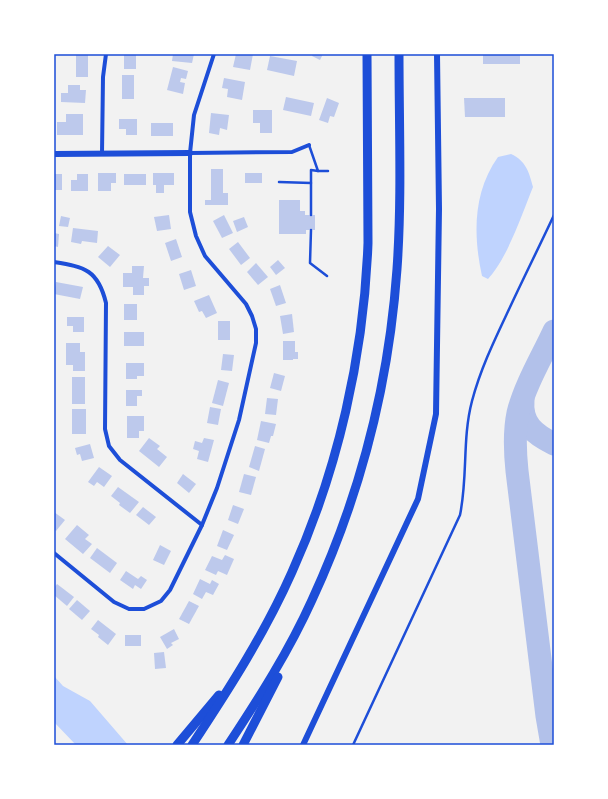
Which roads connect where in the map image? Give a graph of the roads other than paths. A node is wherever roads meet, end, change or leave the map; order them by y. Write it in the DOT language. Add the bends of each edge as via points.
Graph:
graph roads {
  1 [pos="106,54"];
  2 [pos="214,54"];
  3 [pos="368,54"];
  4 [pos="399,54"];
  5 [pos="437,54"];
  6 [pos="309,145"];
  7 [pos="102,153"];
  8 [pos="190,153"];
  9 [pos="54,154"];
  10 [pos="318,171"];
  11 [pos="328,171"];
  12 [pos="279,182"];
  13 [pos="311,183"];
  14 [pos="311,215"];
  15 [pos="554,215"];
  16 [pos="311,230"];
  17 [pos="54,262"];
  18 [pos="327,276"];
  19 [pos="202,526"];
  20 [pos="54,553"];
  21 [pos="312,601"];
  22 [pos="242,667"];
  23 [pos="177,745"];
  24 [pos="192,745"];
  25 [pos="228,745"];
  26 [pos="243,745"];
  27 [pos="303,745"];
  28 [pos="353,745"];
  1 -- 7 [label="street"];
  2 -- 8 [label="street" via="194,115"];
  3 -- 22 [label="highway" via="367,273 357,355 333,457 311,524 273,612"];
  4 -- 21 [label="highway" via="399,217 390,336 360,474 340,534"];
  5 -- 27 [label="street" via="439,209 436,414 418,500"];
  6 -- 8 [label="street" via="292,152"];
  6 -- 10 [label="lane"];
  7 -- 8 [label="street"];
  7 -- 9 [label="street"];
  8 -- 19 [label="street" via="190,212 196,236 209,262 246,304 256,329 256,343 239,420"];
  10 -- 11 [label="lane"];
  10 -- 13 [label="lane" via="311,170"];
  12 -- 13 [label="lane"];
  13 -- 14 [label="lane"];
  15 -- 28 [label="lane" via="480,373 466,430 463,503 460,515"];
  16 -- 18 [label="lane" via="310,263"];
  17 -- 19 [label="street" via="85,269 95,277 102,289 106,303 105,429 109,446 120,460"];
  19 -- 20 [label="street" via="170,590 161,601 144,609 129,609 114,602"];
  21 -- 25 [label="highway" via="269,682"];
  21 -- 26 [label="highway" via="264,706"];
  22 -- 23 [label="highway"];
  22 -- 24 [label="highway"];
}
